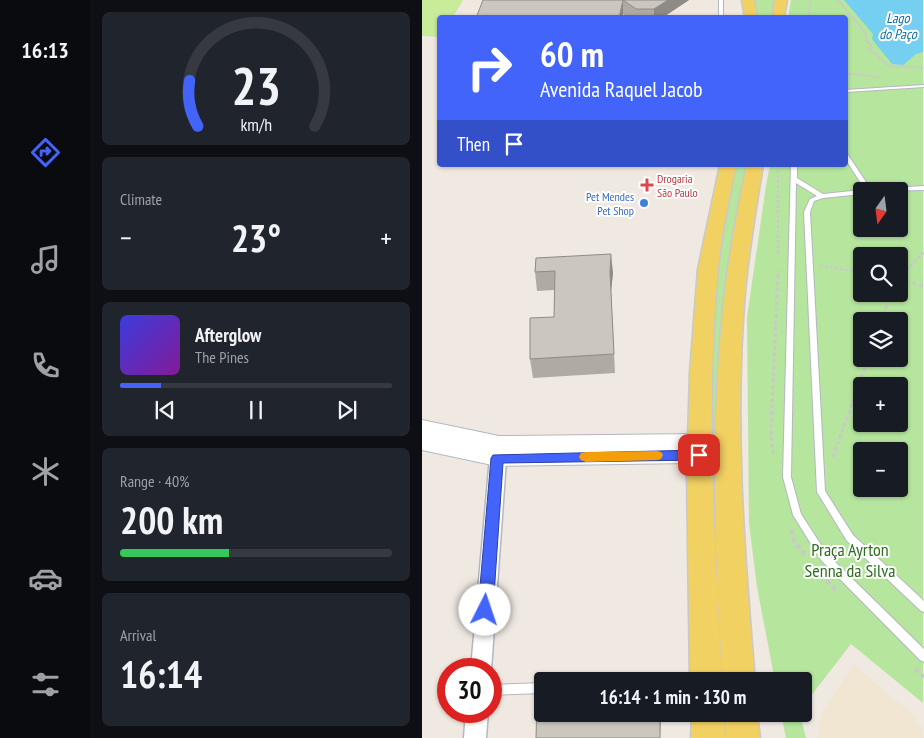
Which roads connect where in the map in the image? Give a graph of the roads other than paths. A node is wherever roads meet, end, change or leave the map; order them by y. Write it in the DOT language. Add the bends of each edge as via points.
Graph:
graph roads {
  1 [pos="721,0"];
  2 [pos="748,0"];
  3 [pos="781,0"];
  4 [pos="721,15"];
  5 [pos="750,15"];
  6 [pos="778,15"];
  7 [pos="924,86"];
  8 [pos="848,91"];
  9 [pos="848,159"];
  10 [pos="728,167"];
  11 [pos="755,167"];
  12 [pos="794,167"];
  13 [pos="794,179"];
  14 [pos="863,182"];
  15 [pos="924,188"];
  16 [pos="908,189"];
  17 [pos="853,193"];
  18 [pos="822,196"];
  19 [pos="422,428"];
  20 [pos="422,442"];
  21 [pos="699,448"];
  22 [pos="498,451"];
  23 [pos="924,608"];
  24 [pos="924,657"];
  25 [pos="482,658"];
  26 [pos="706,672"];
  27 [pos="738,672"];
  28 [pos="534,688"];
  29 [pos="502,690"];
  30 [pos="708,722"];
  31 [pos="742,722"];
  32 [pos="476,723"];
  33 [pos="475,738"];
  34 [pos="708,738"];
  35 [pos="743,738"];
  1 -- 4 [label="lane"];
  2 -- 5 [label="main road"];
  3 -- 6 [label="main road"];
  7 -- 8 [label="lane"];
  9 -- 14 [label="lane"];
  10 -- 21 [label="main road" via="708,266"];
  11 -- 27 [label="main road" via="738,264 728,377 730,558"];
  12 -- 13 [label="lane"];
  13 -- 18 [label="lane"];
  13 -- 24 [label="lane" via="787,477 797,515 824,557"];
  15 -- 16 [label="lane"];
  17 -- 18 [label="lane"];
  18 -- 23 [label="lane" via="812,200 807,212 821,492 850,538"];
  19 -- 22 [label="street"];
  20 -- 22 [label="street"];
  21 -- 22 [label="street"];
  21 -- 26 [label="main road"];
  22 -- 25 [label="street"];
  28 -- 29 [label="lane"];
  30 -- 34 [label="main road"];
  31 -- 35 [label="main road"];
  32 -- 33 [label="street"];
}
